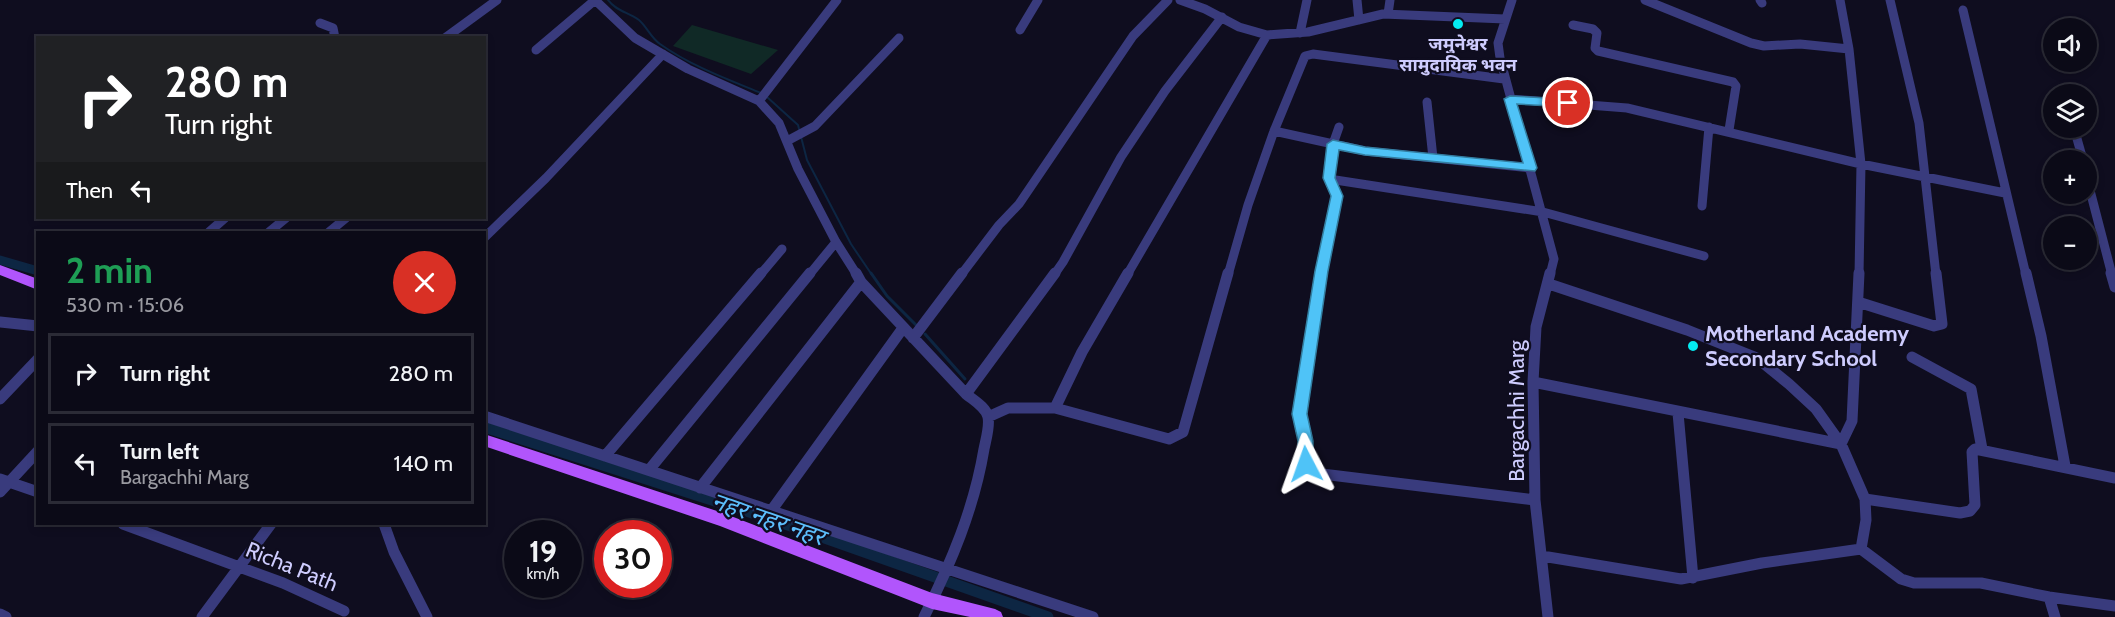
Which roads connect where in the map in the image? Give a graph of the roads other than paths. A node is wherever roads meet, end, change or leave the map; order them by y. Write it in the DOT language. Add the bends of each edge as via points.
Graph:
graph roads {
  1 [pos="497,0"];
  2 [pos="595,0"];
  3 [pos="837,0"];
  4 [pos="1038,0"];
  5 [pos="1168,0"];
  6 [pos="1180,0"];
  7 [pos="1307,0"];
  8 [pos="1357,0"];
  9 [pos="1390,0"];
  10 [pos="1512,0"];
  11 [pos="1645,0"];
  12 [pos="1840,0"];
  13 [pos="1890,0"];
  14 [pos="1963,10"];
  15 [pos="1388,14"];
  16 [pos="1222,17"];
  17 [pos="1505,19"];
  18 [pos="1359,20"];
  19 [pos="320,23"];
  20 [pos="1573,25"];
  21 [pos="1020,30"];
  22 [pos="1300,33"];
  23 [pos="1267,35"];
  24 [pos="335,36"];
  25 [pos="448,36"];
  26 [pos="899,39"];
  27 [pos="1849,49"];
  28 [pos="536,50"];
  29 [pos="663,54"];
  30 [pos="1504,79"];
  31 [pos="1510,99"];
  32 [pos="759,101"];
  33 [pos="1427,102"];
  34 [pos="1339,127"];
  35 [pos="1709,127"];
  36 [pos="1729,130"];
  37 [pos="1274,131"];
  38 [pos="787,141"];
  39 [pos="1333,144"];
  40 [pos="1433,158"];
  41 [pos="1861,164"];
  42 [pos="1530,168"];
  43 [pos="1329,178"];
  44 [pos="1926,178"];
  45 [pos="2005,193"];
  46 [pos="2096,204"];
  47 [pos="1702,206"];
  48 [pos="1543,212"];
  49 [pos="224,219"];
  50 [pos="285,219"];
  51 [pos="345,219"];
  52 [pos="210,231"];
  53 [pos="270,231"];
  54 [pos="329,231"];
  55 [pos="486,236"];
  56 [pos="836,242"];
  57 [pos="2110,248"];
  58 [pos="782,249"];
  59 [pos="1704,256"];
  60 [pos="0,270"];
  61 [pos="861,282"];
  62 [pos="36,284"];
  63 [pos="1549,284"];
  64 [pos="2115,287"];
  65 [pos="1858,302"];
  66 [pos="0,322"];
  67 [pos="36,326"];
  68 [pos="903,328"];
  69 [pos="913,338"];
  70 [pos="1912,357"];
  71 [pos="36,361"];
  72 [pos="1533,382"];
  73 [pos="966,394"];
  74 [pos="0,399"];
  75 [pos="1054,408"];
  76 [pos="1678,413"];
  77 [pos="988,417"];
  78 [pos="486,418"];
  79 [pos="486,441"];
  80 [pos="1841,444"];
  81 [pos="1982,449"];
  82 [pos="36,453"];
  83 [pos="605,456"];
  84 [pos="2065,466"];
  85 [pos="649,471"];
  86 [pos="2115,478"];
  87 [pos="4,480"];
  88 [pos="700,488"];
  89 [pos="36,491"];
  90 [pos="0,492"];
  91 [pos="1865,499"];
  92 [pos="1535,500"];
  93 [pos="771,511"];
  94 [pos="126,525"];
  95 [pos="270,525"];
  96 [pos="384,525"];
  97 [pos="1861,549"];
  98 [pos="1542,556"];
  99 [pos="238,567"];
  100 [pos="947,572"];
  101 [pos="1693,578"];
  102 [pos="935,595"];
  103 [pos="2049,597"];
  104 [pos="2115,606"];
  105 [pos="344,611"];
  106 [pos="0,614"];
  107 [pos="6,617"];
  108 [pos="202,617"];
  109 [pos="427,617"];
  110 [pos="924,617"];
  111 [pos="995,617"];
  112 [pos="1093,617"];
  113 [pos="1548,617"];
  114 [pos="2055,617"];
  1 -- 25 [label="street"];
  2 -- 28 [label="street"];
  2 -- 29 [label="street" via="635,38"];
  3 -- 32 [label="street"];
  4 -- 21 [label="street"];
  5 -- 69 [label="street" via="1133,36 1019,204"];
  6 -- 16 [label="street"];
  7 -- 22 [label="street"];
  8 -- 18 [label="street"];
  9 -- 15 [label="street"];
  10 -- 17 [label="street, Bargachhi Marg"];
  11 -- 27 [label="street" via="1751,43"];
  12 -- 27 [label="street"];
  13 -- 44 [label="street" via="1919,123"];
  14 -- 45 [label="street"];
  15 -- 17 [label="street"];
  15 -- 18 [label="street"];
  16 -- 23 [label="street" via="1246,30"];
  16 -- 73 [label="street" via="1121,157 1063,262"];
  17 -- 30 [label="street, Bargachhi Marg" via="1498,43"];
  18 -- 22 [label="street"];
  19 -- 24 [label="street" via="333,28"];
  20 -- 36 [label="street" via="1597,33 1598,51 1733,82 1736,86"];
  22 -- 23 [label="street"];
  23 -- 75 [label="street" via="1082,352"];
  26 -- 38 [label="street" via="815,126"];
  27 -- 41 [label="street"];
  29 -- 32 [label="street"];
  29 -- 55 [label="street"];
  30 -- 31 [label="street, Bargachhi Marg"];
  30 -- 37 [label="street" via="1313,54 1305,56"];
  31 -- 35 [label="street" via="1627,108"];
  31 -- 42 [label="street, Bargachhi Marg"];
  32 -- 38 [label="street" via="779,123"];
  33 -- 40 [label="street"];
  34 -- 39 [label="street"];
  35 -- 36 [label="street"];
  35 -- 47 [label="street"];
  36 -- 41 [label="street"];
  37 -- 39 [label="street"];
  37 -- 75 [label="street" via="1251,194 1183,432 1169,439"];
  38 -- 56 [label="street"];
  39 -- 40 [label="street"];
  39 -- 43 [label="street"];
  40 -- 42 [label="street"];
  41 -- 44 [label="street"];
  41 -- 65 [label="street"];
  42 -- 48 [label="street, Bargachhi Marg"];
  43 -- 48 [label="street"];
  43 -- 92 [label="street" via="1337,196 1299,414 1307,468"];
  44 -- 45 [label="street"];
  44 -- 65 [label="street" via="1941,325"];
  45 -- 84 [label="street" via="2041,336"];
  46 -- 57 [label="street"];
  48 -- 59 [label="street"];
  48 -- 63 [label="street, Bargachhi Marg" via="1554,259"];
  49 -- 52 [label="street"];
  50 -- 53 [label="street"];
  51 -- 54 [label="street"];
  56 -- 61 [label="street"];
  56 -- 85 [label="street"];
  57 -- 64 [label="street"];
  58 -- 83 [label="street"];
  60 -- 62 [label="main road"];
  61 -- 68 [label="street"];
  61 -- 88 [label="street"];
  63 -- 72 [label="street, Bargachhi Marg" via="1536,327"];
  63 -- 80 [label="street" via="1688,330 1757,358 1816,409"];
  65 -- 80 [label="street" via="1852,421"];
  66 -- 67 [label="street"];
  68 -- 69 [label="street"];
  68 -- 93 [label="street"];
  69 -- 73 [label="street"];
  70 -- 81 [label="street" via="1971,389"];
  71 -- 74 [label="street"];
  72 -- 76 [label="street"];
  72 -- 92 [label="street, Bargachhi Marg"];
  73 -- 77 [label="street"];
  75 -- 77 [label="street" via="1008,408"];
  76 -- 80 [label="street"];
  76 -- 101 [label="street"];
  77 -- 100 [label="street" via="982,466"];
  78 -- 83 [label="street"];
  79 -- 102 [label="main road"];
  80 -- 91 [label="street"];
  81 -- 84 [label="street"];
  81 -- 91 [label="street" via="1972,452 1975,505 1970,512"];
  82 -- 87 [label="street"];
  83 -- 85 [label="street"];
  84 -- 86 [label="street"];
  85 -- 88 [label="street"];
  87 -- 89 [label="street"];
  87 -- 90 [label="street"];
  88 -- 93 [label="street"];
  91 -- 97 [label="street"];
  92 -- 98 [label="street, Bargachhi Marg"];
  93 -- 100 [label="street"];
  94 -- 99 [label="street, Richa Path"];
  95 -- 99 [label="street"];
  96 -- 109 [label="street"];
  97 -- 101 [label="street" via="1761,563"];
  97 -- 103 [label="street" via="1901,579 1914,583 1981,583"];
  98 -- 101 [label="street" via="1661,577"];
  98 -- 113 [label="street, Bargachhi Marg"];
  99 -- 105 [label="street, Richa Path"];
  99 -- 108 [label="street"];
  100 -- 102 [label="street"];
  100 -- 112 [label="street"];
  102 -- 110 [label="street"];
  102 -- 111 [label="main road"];
  103 -- 104 [label="street"];
  103 -- 114 [label="street"];
  106 -- 107 [label="street"];
}
